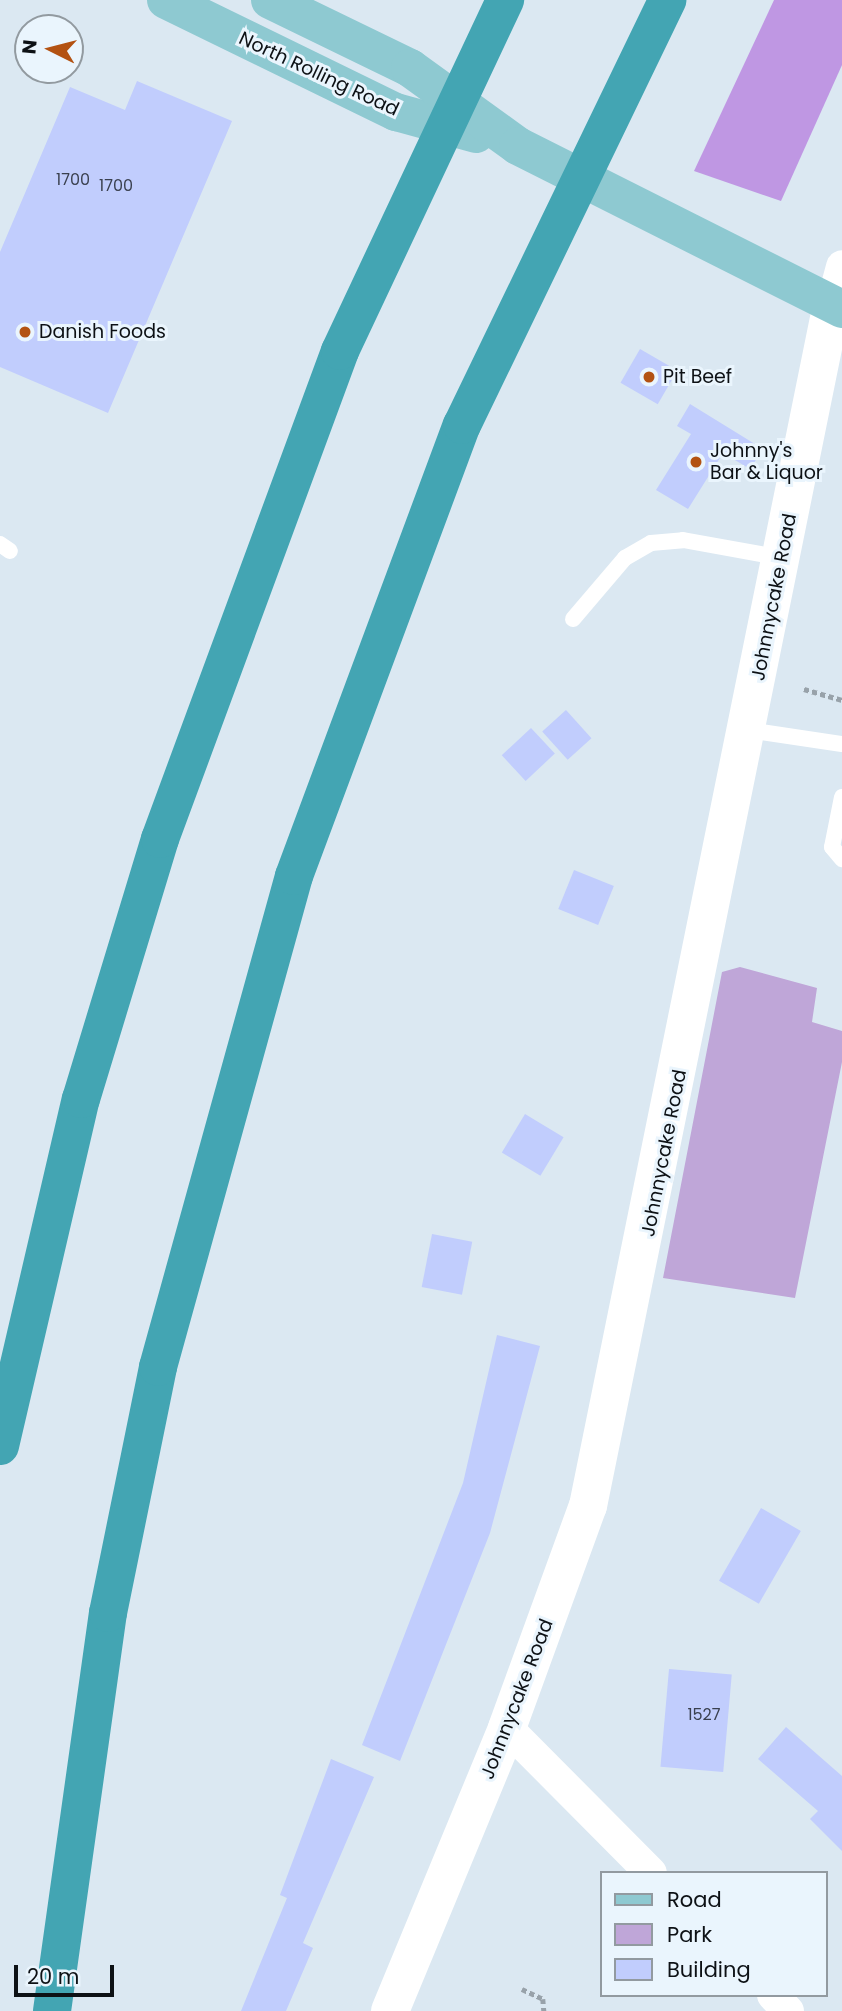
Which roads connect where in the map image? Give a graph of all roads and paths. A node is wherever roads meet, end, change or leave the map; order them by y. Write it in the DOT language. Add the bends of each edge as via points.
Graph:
graph roads {
  1 [pos="166,0"];
  2 [pos="270,0"];
  3 [pos="505,0"];
  4 [pos="513,0"];
  5 [pos="667,0"];
  6 [pos="488,37"];
  7 [pos="519,146"];
  8 [pos="842,266"];
  9 [pos="837,306"];
  10 [pos="782,558"];
  11 [pos="573,619"];
  12 [pos="804,689"];
  13 [pos="842,700"];
  14 [pos="748,730"];
  15 [pos="842,744"];
  16 [pos="842,797"];
  17 [pos="842,859"];
  18 [pos="0,1447"];
  19 [pos="507,1728"];
  20 [pos="649,1871"];
  21 [pos="522,1989"];
  22 [pos="775,1997"];
  23 [pos="52,2011"];
  24 [pos="390,2011"];
  25 [pos="544,2011"];
  26 [pos="789,2011"];
  1 -- 7 [label="main road, North Rolling Road" via="396,112"];
  2 -- 7 [label="main road, North Rolling Road" via="410,68"];
  3 -- 6 [label="highway"];
  4 -- 6 [label="highway"];
  5 -- 23 [label="highway" via="618,94 457,438 362,681 290,890 158,1367 99,1668"];
  6 -- 18 [label="highway" via="340,351 160,839 81,1099"];
  7 -- 9 [label="main road, North Rolling Road"];
  8 -- 9 [label="street, Johnnycake Road"];
  9 -- 10 [label="street, Johnnycake Road"];
  10 -- 11 [label="lane" via="683,540 651,543 625,558"];
  10 -- 14 [label="street, Johnnycake Road"];
  12 -- 13 [label="path"];
  14 -- 15 [label="lane"];
  14 -- 19 [label="street, Johnnycake Road" via="595,1479"];
  16 -- 17 [label="lane" via="832,847"];
  19 -- 20 [label="street"];
  19 -- 24 [label="street, Johnnycake Road"];
  21 -- 25 [label="path" via="543,1999"];
  22 -- 26 [label="street"];
}
